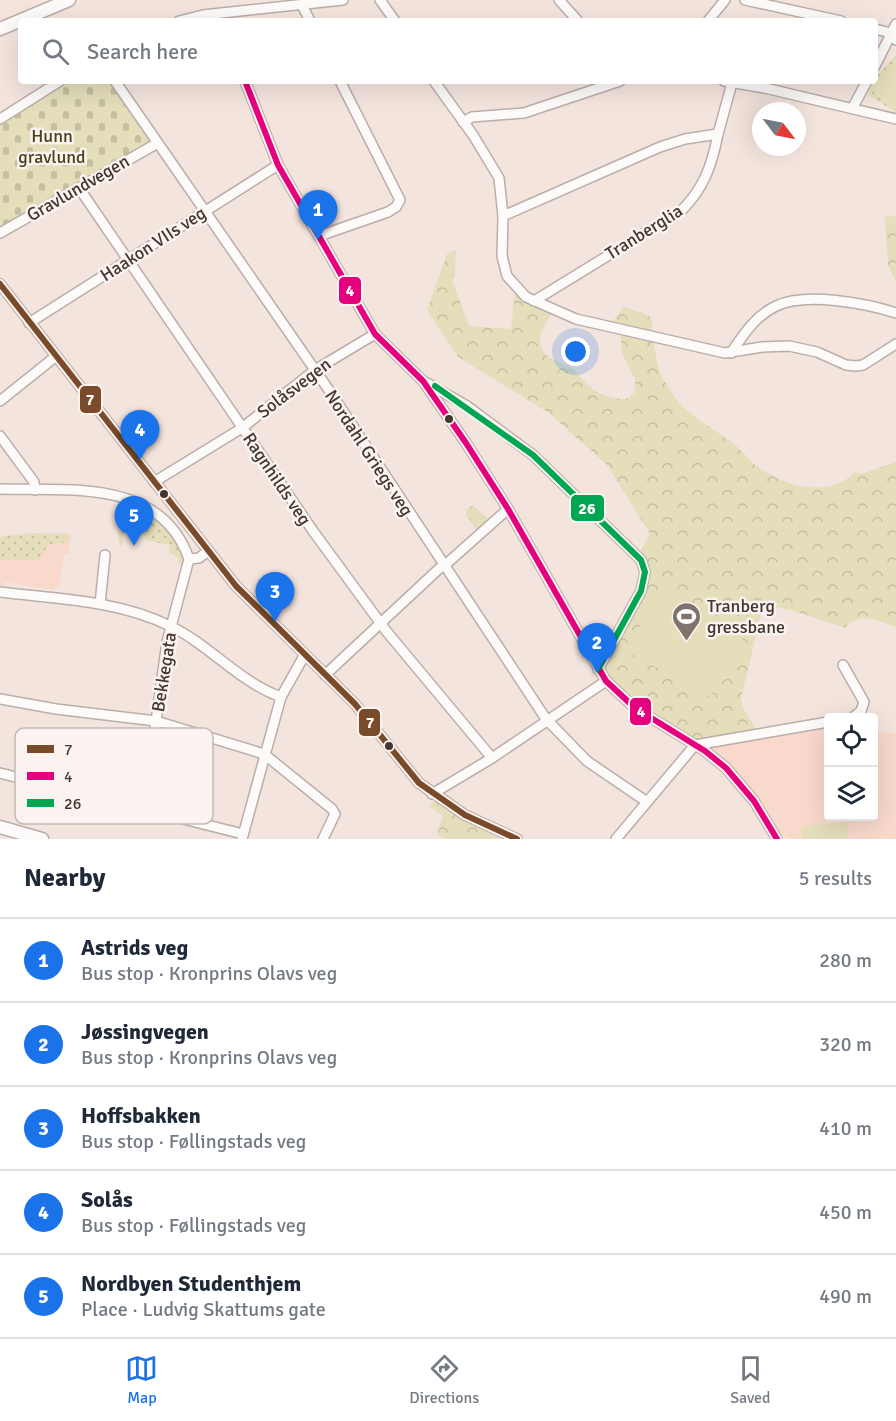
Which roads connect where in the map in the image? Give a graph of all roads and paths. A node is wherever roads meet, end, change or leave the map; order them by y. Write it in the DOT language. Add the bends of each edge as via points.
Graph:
graph roads {
  1 [pos="69,0"];
  2 [pos="241,0"];
  3 [pos="343,0"];
  4 [pos="380,0"];
  5 [pos="559,0"];
  6 [pos="725,0"];
  7 [pos="745,0"];
  8 [pos="302,4"];
  9 [pos="242,12"];
  10 [pos="26,18"];
  11 [pos="191,18"];
  12 [pos="225,18"];
  13 [pos="309,18"];
  14 [pos="393,18"];
  15 [pos="575,18"];
  16 [pos="710,18"];
  17 [pos="828,18"];
  18 [pos="18,21"];
  19 [pos="896,24"];
  20 [pos="0,29"];
  21 [pos="878,30"];
  22 [pos="894,37"];
  23 [pos="878,61"];
  24 [pos="55,84"];
  25 [pos="116,84"];
  26 [pos="247,84"];
  27 [pos="342,84"];
  28 [pos="436,84"];
  29 [pos="611,84"];
  30 [pos="728,84"];
  31 [pos="738,84"];
  32 [pos="865,84"];
  33 [pos="853,107"];
  34 [pos="0,119"];
  35 [pos="896,119"];
  36 [pos="463,122"];
  37 [pos="718,134"];
  38 [pos="156,144"];
  39 [pos="278,165"];
  40 [pos="79,188"];
  41 [pos="204,212"];
  42 [pos="503,216"];
  43 [pos="0,233"];
  44 [pos="319,236"];
  45 [pos="129,260"];
  46 [pos="0,284"];
  47 [pos="534,301"];
  48 [pos="896,313"];
  49 [pos="28,322"];
  50 [pos="375,334"];
  51 [pos="896,344"];
  52 [pos="731,353"];
  53 [pos="55,357"];
  54 [pos="315,370"];
  55 [pos="423,381"];
  56 [pos="0,401"];
  57 [pos="242,428"];
  58 [pos="0,436"];
  59 [pos="154,482"];
  60 [pos="0,489"];
  61 [pos="35,490"];
  62 [pos="508,509"];
  63 [pos="208,551"];
  64 [pos="105,555"];
  65 [pos="189,559"];
  66 [pos="444,565"];
  67 [pos="0,592"];
  68 [pos="100,604"];
  69 [pos="381,623"];
  70 [pos="171,626"];
  71 [pos="304,656"];
  72 [pos="843,665"];
  73 [pos="598,669"];
  74 [pos="325,675"];
  75 [pos="606,681"];
  76 [pos="281,697"];
  77 [pos="0,699"];
  78 [pos="858,713"];
  79 [pos="546,719"];
  80 [pos="156,721"];
  81 [pos="824,723"];
  82 [pos="155,728"];
  83 [pos="179,728"];
  84 [pos="213,738"];
  85 [pos="695,744"];
  86 [pos="264,754"];
  87 [pos="492,758"];
  88 [pos="0,773"];
  89 [pos="15,777"];
  90 [pos="432,794"];
  91 [pos="647,802"];
  92 [pos="200,824"];
  93 [pos="0,827"];
  94 [pos="243,837"];
  95 [pos="42,839"];
  96 [pos="323,839"];
  97 [pos="517,839"];
  98 [pos="616,839"];
  99 [pos="777,839"];
  1 -- 10 [label="main road"];
  2 -- 9 [label="street"];
  3 -- 8 [label="street"];
  4 -- 14 [label="street"];
  5 -- 15 [label="street"];
  6 -- 16 [label="street"];
  7 -- 17 [label="street"];
  8 -- 9 [label="street"];
  8 -- 13 [label="street"];
  9 -- 12 [label="street"];
  11 -- 12 [label="street"];
  18 -- 20 [label="main road"];
  19 -- 22 [label="street"];
  21 -- 22 [label="street"];
  22 -- 23 [label="street"];
  24 -- 34 [label="street"];
  25 -- 38 [label="street, Nordahl Griegs veg"];
  26 -- 39 [label="street"];
  27 -- 44 [label="street" via="400,201 388,212"];
  28 -- 36 [label="street"];
  29 -- 36 [label="street" via="526,113 472,117"];
  30 -- 37 [label="street, Tranberglia"];
  31 -- 33 [label="street"];
  32 -- 33 [label="street"];
  33 -- 35 [label="street"];
  36 -- 42 [label="street" via="499,178"];
  37 -- 42 [label="street" via="660,147"];
  37 -- 47 [label="street, Tranberglia" via="706,179 682,210"];
  38 -- 40 [label="street, Gravlundvegen"];
  38 -- 41 [label="street, Nordahl Griegs veg"];
  39 -- 41 [label="street, Haakon VIIs veg"];
  39 -- 44 [label="street"];
  40 -- 43 [label="street, Gravlundvegen"];
  40 -- 45 [label="street, Ragnhilds veg"];
  41 -- 45 [label="street, Haakon VIIs veg"];
  41 -- 54 [label="street, Nordahl Griegs veg"];
  42 -- 47 [label="street" via="502,256 507,276"];
  44 -- 50 [label="street"];
  45 -- 49 [label="street, Haakon VIIs veg"];
  45 -- 57 [label="street, Ragnhilds veg"];
  46 -- 49 [label="street"];
  47 -- 52 [label="street" via="576,319"];
  48 -- 52 [label="street" via="836,301 776,305 745,330"];
  49 -- 53 [label="street"];
  50 -- 54 [label="street, Solåsvegen"];
  50 -- 55 [label="street"];
  51 -- 52 [label="street" via="856,366 789,346"];
  53 -- 56 [label="street"];
  53 -- 59 [label="street"];
  54 -- 57 [label="street, Solåsvegen"];
  54 -- 66 [label="street, Nordahl Griegs veg"];
  55 -- 62 [label="street"];
  55 -- 73 [label="street" via="467,406 533,455 641,560 645,572 641,591"];
  57 -- 59 [label="street, Solåsvegen"];
  57 -- 69 [label="street, Ragnhilds veg"];
  58 -- 61 [label="street" via="34,482"];
  59 -- 63 [label="street"];
  60 -- 61 [label="street"];
  61 -- 65 [label="street" via="106,493 140,503 177,532"];
  62 -- 66 [label="street"];
  62 -- 73 [label="street"];
  63 -- 65 [label="street"];
  63 -- 71 [label="street"];
  64 -- 68 [label="street"];
  65 -- 70 [label="street, Bekkegata"];
  66 -- 69 [label="street"];
  66 -- 79 [label="street, Nordahl Griegs veg"];
  67 -- 68 [label="street"];
  68 -- 70 [label="street"];
  69 -- 74 [label="street"];
  69 -- 87 [label="street, Ragnhilds veg"];
  70 -- 76 [label="street" via="248,680"];
  70 -- 80 [label="street, Bekkegata"];
  71 -- 74 [label="street"];
  71 -- 76 [label="street"];
  72 -- 78 [label="street" via="864,702"];
  73 -- 75 [label="street"];
  74 -- 90 [label="street" via="369,719 414,778"];
  75 -- 79 [label="street"];
  75 -- 85 [label="street" via="635,708"];
  76 -- 86 [label="street"];
  77 -- 80 [label="street"];
  79 -- 87 [label="street"];
  79 -- 91 [label="street, Nordahl Griegs veg" via="587,761"];
  80 -- 82 [label="street, Bekkegata"];
  80 -- 83 [label="street"];
  81 -- 85 [label="street"];
  84 -- 86 [label="street"];
  85 -- 91 [label="street"];
  85 -- 99 [label="street" via="726,768"];
  86 -- 94 [label="street"];
  86 -- 96 [label="street" via="332,809 335,814"];
  87 -- 90 [label="street"];
  88 -- 89 [label="street"];
  90 -- 97 [label="street" via="465,815"];
  91 -- 98 [label="street"];
  92 -- 94 [label="street"];
  93 -- 95 [label="main road"];
}
